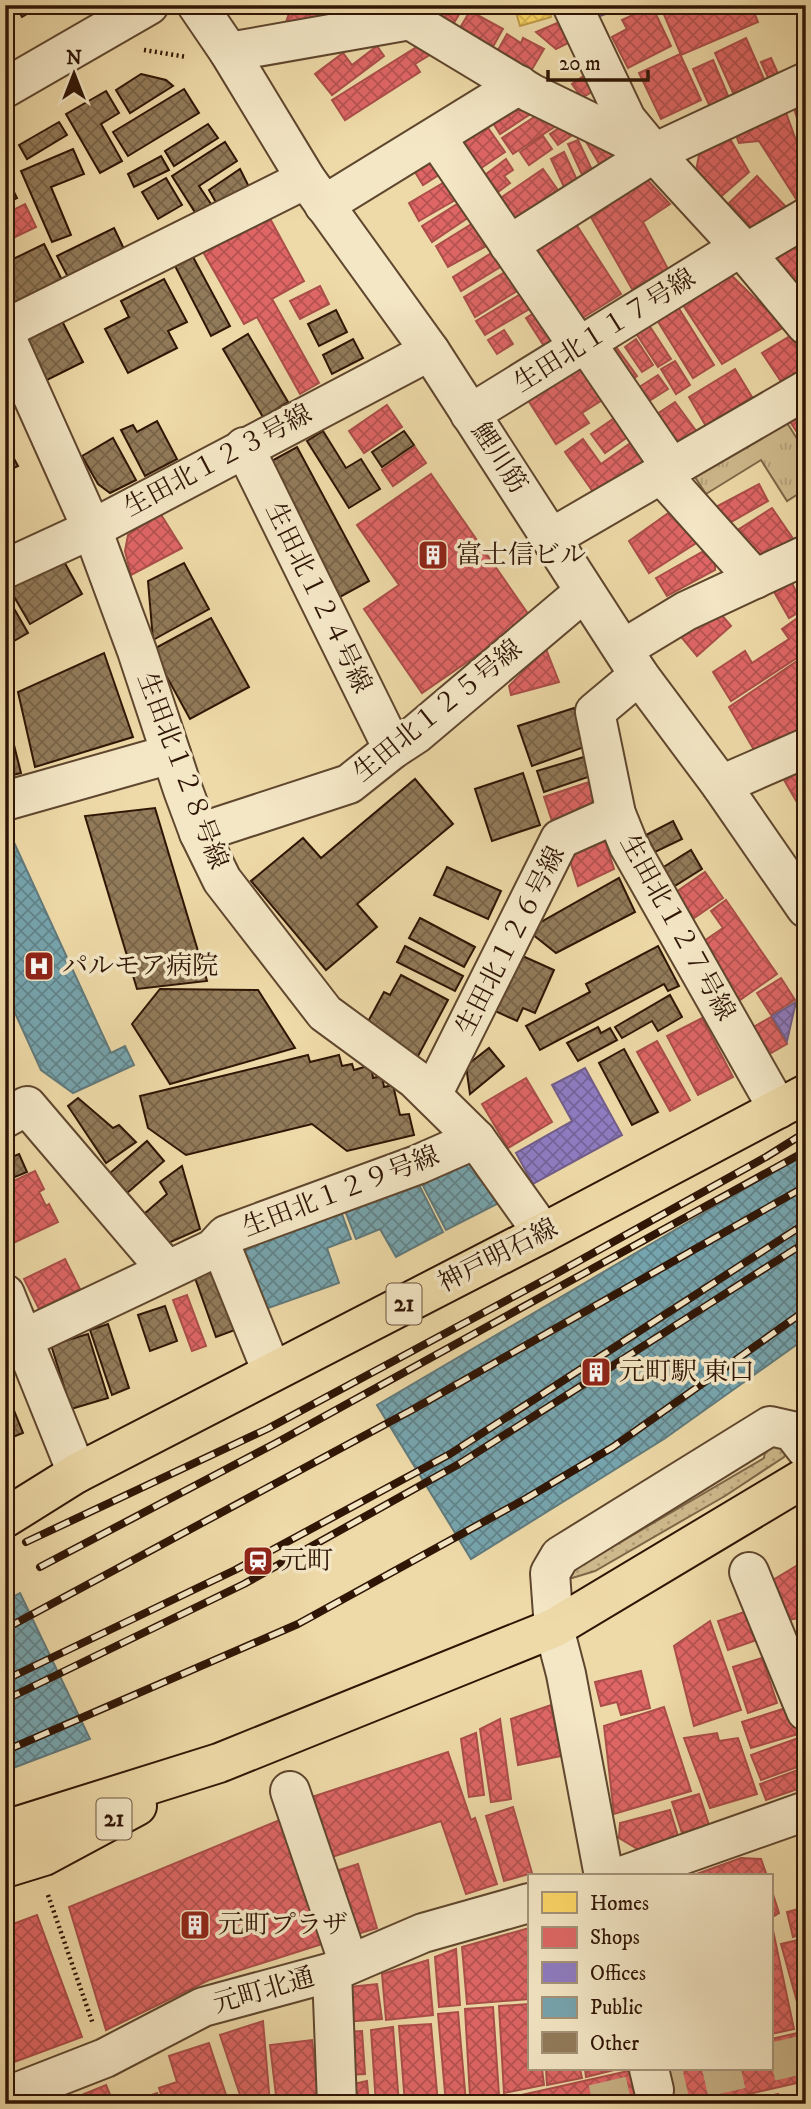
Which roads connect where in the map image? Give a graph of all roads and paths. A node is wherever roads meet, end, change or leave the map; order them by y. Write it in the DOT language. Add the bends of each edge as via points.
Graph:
graph roads {
  1 [pos="149,5"];
  2 [pos="197,5"];
  3 [pos="572,5"];
  4 [pos="139,50"];
  5 [pos="212,55"];
  6 [pos="806,82"];
  7 [pos="519,85"];
  8 [pos="5,88"];
  9 [pos="436,137"];
  10 [pos="654,153"];
  11 [pos="315,192"];
  12 [pos="806,218"];
  13 [pos="509,244"];
  14 [pos="743,251"];
  15 [pos="803,318"];
  16 [pos="5,329"];
  17 [pos="5,335"];
  18 [pos="583,345"];
  19 [pos="430,351"];
  20 [pos="806,390"];
  21 [pos="470,414"];
  22 [pos="244,447"];
  23 [pos="667,472"];
  24 [pos="92,529"];
  25 [pos="551,538"];
  26 [pos="801,567"];
  27 [pos="5,569"];
  28 [pos="755,579"];
  29 [pos="584,592"];
  30 [pos="631,662"];
  31 [pos="806,748"];
  32 [pos="393,749"];
  33 [pos="171,754"];
  34 [pos="721,785"];
  35 [pos="5,802"];
  36 [pos="616,814"];
  37 [pos="199,833"];
  38 [pos="806,908"];
  39 [pos="432,1095"];
  40 [pos="792,1101"];
  41 [pos="5,1118"];
  42 [pos="476,1139"];
  43 [pos="543,1233"];
  44 [pos="220,1243"];
  45 [pos="167,1270"];
  46 [pos="5,1294"];
  47 [pos="23,1339"];
  48 [pos="272,1372"];
  49 [pos="806,1448"];
  50 [pos="77,1473"];
  51 [pos="806,1477"];
  52 [pos="5,1518"];
  53 [pos="749,1572"];
  54 [pos="554,1628"];
  55 [pos="804,1703"];
  56 [pos="219,1763"];
  57 [pos="290,1791"];
  58 [pos="806,1811"];
  59 [pos="5,1830"];
  60 [pos="5,1868"];
  61 [pos="604,1874"];
  62 [pos="628,1874"];
  63 [pos="48,1895"];
  64 [pos="528,1903"];
  65 [pos="340,1968"];
  66 [pos="105,2058"];
  67 [pos="5,2097"];
  68 [pos="337,2104"];
  1 -- 8 [label="street"];
  2 -- 5 [label="street, 鯉川筋"];
  3 -- 10 [label="street" via="626,119"];
  4 -- 5 [label="path"];
  5 -- 7 [label="street" via="410,20"];
  5 -- 11 [label="street, 鯉川筋"];
  6 -- 10 [label="street"];
  7 -- 9 [label="street"];
  7 -- 10 [label="street"];
  9 -- 11 [label="street"];
  9 -- 13 [label="street"];
  10 -- 13 [label="street"];
  10 -- 14 [label="street"];
  11 -- 16 [label="street"];
  11 -- 19 [label="street, 鯉川筋"];
  12 -- 14 [label="street, 生田北１１７号線"];
  13 -- 18 [label="street"];
  14 -- 15 [label="street"];
  14 -- 18 [label="street, 生田北１１７号線"];
  17 -- 24 [label="street, 生田北１２８号線"];
  18 -- 21 [label="street, 生田北１１７号線"];
  18 -- 23 [label="street"];
  19 -- 21 [label="street, 鯉川筋"];
  19 -- 22 [label="street, 生田北１２３号線"];
  20 -- 23 [label="street"];
  21 -- 25 [label="street, 鯉川筋"];
  22 -- 24 [label="street, 生田北１２３号線"];
  22 -- 32 [label="street, 生田北１２４号線"];
  23 -- 25 [label="street"];
  23 -- 28 [label="street"];
  24 -- 27 [label="street, 生田北１２３号線"];
  24 -- 33 [label="street, 生田北１２８号線"];
  25 -- 29 [label="street, 鯉川筋"];
  26 -- 28 [label="street"];
  28 -- 30 [label="street" via="687,611"];
  29 -- 30 [label="street, 鯉川筋"];
  29 -- 32 [label="street, 生田北１２５号線"];
  30 -- 34 [label="street, 鯉川筋"];
  30 -- 36 [label="street, 生田北１２７号線" via="595,712"];
  31 -- 34 [label="street"];
  32 -- 37 [label="street, 生田北１２５号線" via="349,784"];
  33 -- 35 [label="street"];
  33 -- 37 [label="street, 生田北１２８号線"];
  34 -- 38 [label="street, 鯉川筋"];
  36 -- 39 [label="street, 生田北１２６号線" via="560,839"];
  36 -- 40 [label="street, 生田北１２７号線" via="629,846"];
  37 -- 39 [label="street, 生田北１２８号線" via="222,880 325,1013"];
  39 -- 42 [label="street, 生田北１２８号線"];
  40 -- 43 [label="main road, 神戸明石線 / 21"];
  41 -- 45 [label="street" via="27,1106"];
  42 -- 43 [label="street, 生田北１２８号線"];
  42 -- 44 [label="street, 生田北１２９号線" via="226,1236"];
  43 -- 48 [label="main road, 神戸明石線 / 21"];
  44 -- 45 [label="street"];
  44 -- 48 [label="street, 生田北１２９号線"];
  45 -- 47 [label="street"];
  46 -- 47 [label="street"];
  47 -- 50 [label="street"];
  48 -- 50 [label="main road, 神戸明石線 / 21"];
  49 -- 54 [label="street" via="792,1431 770,1426 560,1556 550,1573"];
  50 -- 52 [label="main road, 神戸明石線 / 21"];
  51 -- 54 [label="main road, 21"];
  53 -- 55 [label="street"];
  54 -- 56 [label="main road, 21"];
  54 -- 61 [label="street"];
  56 -- 59 [label="main road, 21"];
  56 -- 60 [label="main road, 21" via="44,1856"];
  57 -- 65 [label="street"];
  58 -- 62 [label="street"];
  63 -- 66 [label="path"];
  64 -- 65 [label="street, 元町北通" via="423,1933"];
  65 -- 66 [label="street, 元町北通" via="203,2007"];
  65 -- 68 [label="street"];
  66 -- 67 [label="street, 元町北通"];
}
